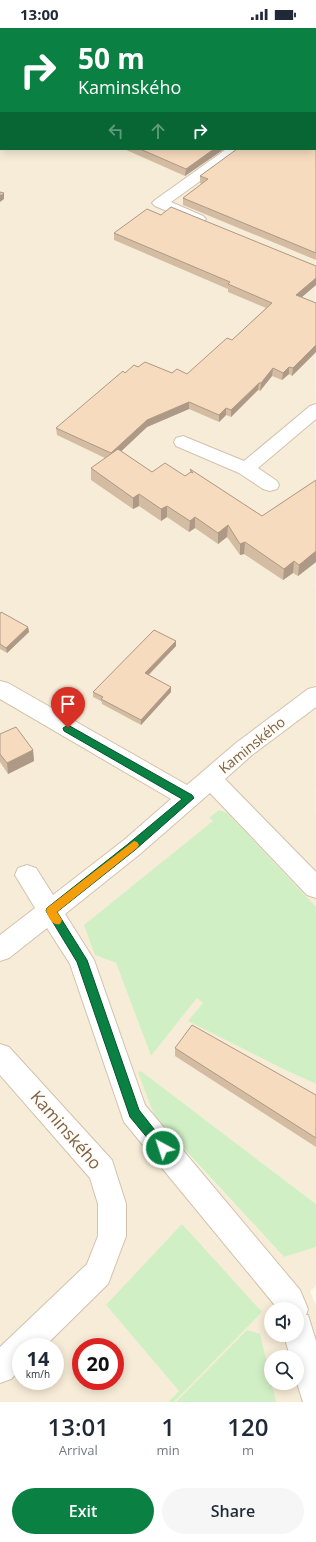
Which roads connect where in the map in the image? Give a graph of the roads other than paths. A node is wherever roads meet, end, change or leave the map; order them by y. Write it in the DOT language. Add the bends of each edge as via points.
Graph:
graph roads {
  1 [pos="230,153"];
  2 [pos="209,224"];
  3 [pos="316,410"];
  4 [pos="183,442"];
  5 [pos="246,469"];
  6 [pos="270,485"];
  7 [pos="0,689"];
  8 [pos="316,695"];
  9 [pos="211,779"];
  10 [pos="189,798"];
  11 [pos="27,875"];
  12 [pos="316,888"];
  13 [pos="51,911"];
  14 [pos="0,950"];
  15 [pos="0,1056"];
  16 [pos="291,1302"];
  17 [pos="32,1338"];
  18 [pos="301,1342"];
  19 [pos="12,1357"];
  20 [pos="0,1368"];
  21 [pos="316,1397"];
  1 -- 2 [label="street" via="160,204"];
  3 -- 5 [label="street"];
  4 -- 5 [label="street"];
  5 -- 6 [label="street"];
  7 -- 10 [label="street"];
  8 -- 9 [label="street, Kaminského" via="244,749"];
  9 -- 10 [label="street, Kaminského"];
  9 -- 12 [label="street"];
  10 -- 13 [label="street, Kaminského"];
  11 -- 13 [label="street"];
  13 -- 14 [label="street, Kaminského"];
  13 -- 16 [label="street" via="81,960 134,1113"];
  15 -- 17 [label="street, Kaminského" via="102,1170 112,1204 112,1236 98,1274"];
  18 -- 21 [label="street"];
  19 -- 20 [label="street, Kaminského"];
}
